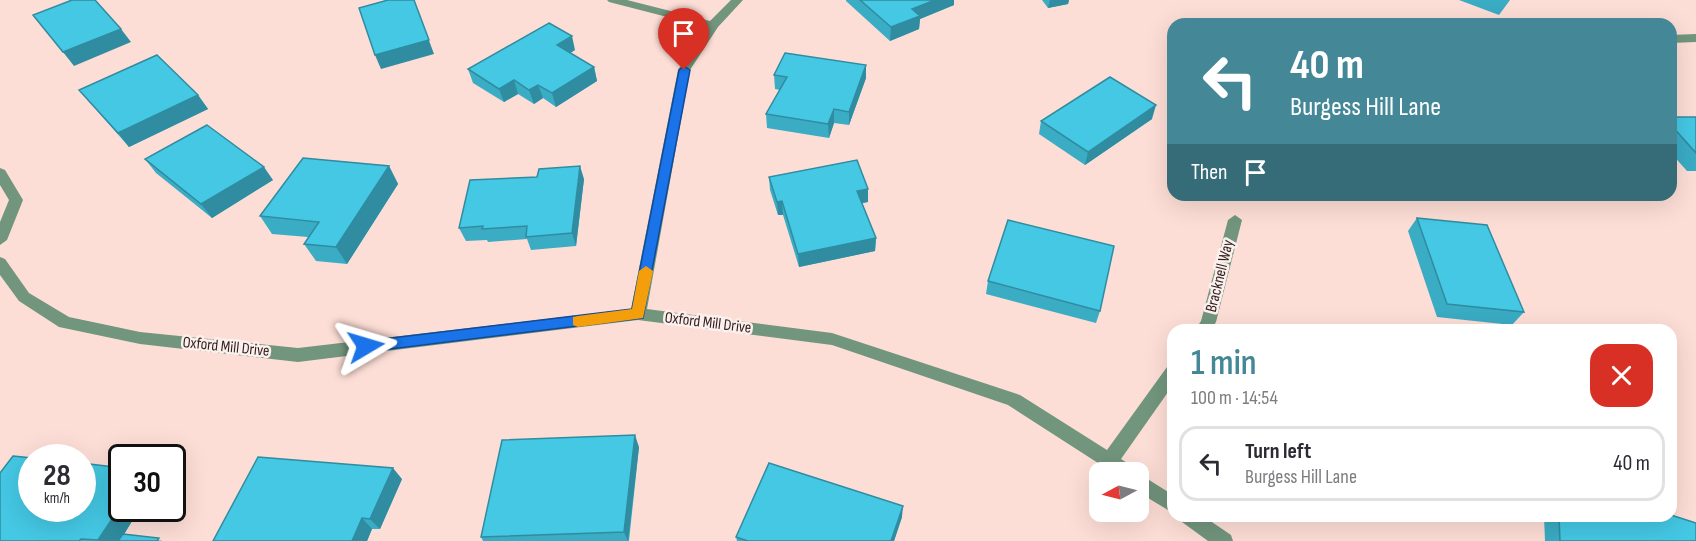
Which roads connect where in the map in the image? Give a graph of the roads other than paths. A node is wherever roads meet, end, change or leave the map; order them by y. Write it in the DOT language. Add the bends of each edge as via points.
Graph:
graph roads {
  1 [pos="613,0"];
  2 [pos="737,0"];
  3 [pos="713,25"];
  4 [pos="1696,38"];
  5 [pos="1677,39"];
  6 [pos="0,173"];
  7 [pos="1235,220"];
  8 [pos="0,240"];
  9 [pos="0,263"];
  10 [pos="638,314"];
  11 [pos="1207,324"];
  12 [pos="1167,380"];
  13 [pos="1110,461"];
  14 [pos="1149,489"];
  15 [pos="1167,501"];
  16 [pos="1197,522"];
  17 [pos="1224,541"];
  1 -- 3 [label="street"];
  2 -- 3 [label="street"];
  3 -- 10 [label="street" via="684,70"];
  4 -- 5 [label="street"];
  6 -- 8 [label="street" via="16,200"];
  7 -- 11 [label="street, Bracknell Way"];
  9 -- 10 [label="street, Oxford Mill Drive" via="24,297 65,323 140,338 298,355"];
  10 -- 13 [label="street, Oxford Mill Drive" via="832,339 1014,400"];
  12 -- 13 [label="street"];
  14 -- 15 [label="street"];
  16 -- 17 [label="street"];
}
